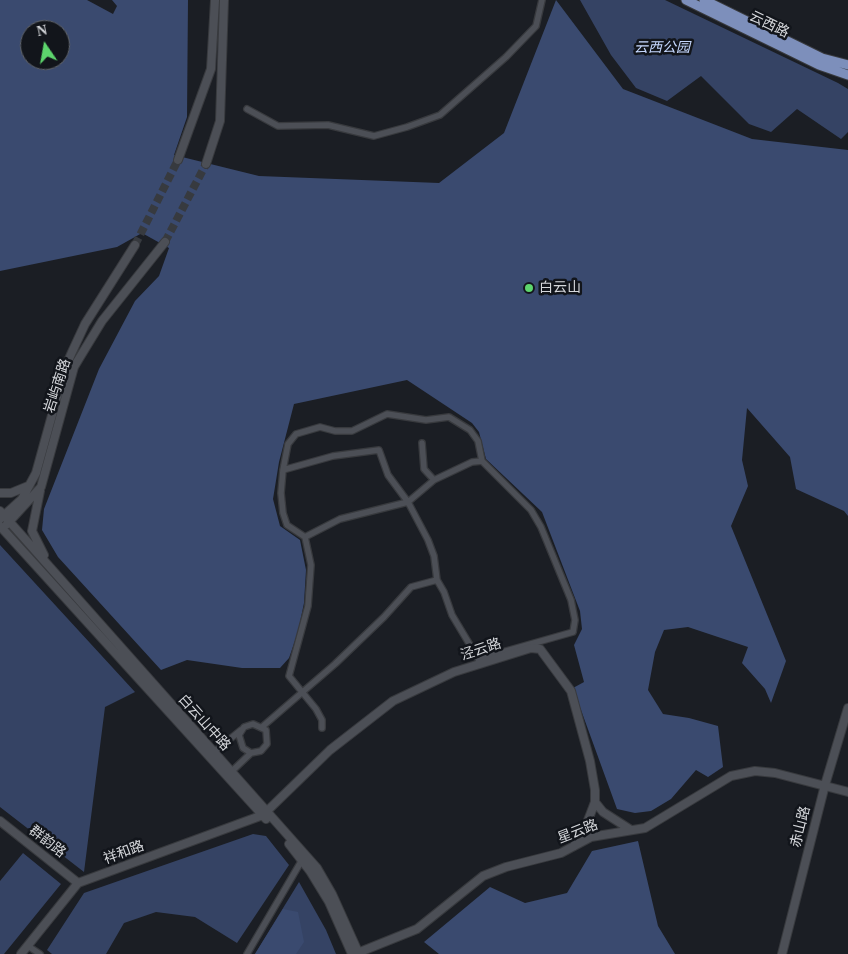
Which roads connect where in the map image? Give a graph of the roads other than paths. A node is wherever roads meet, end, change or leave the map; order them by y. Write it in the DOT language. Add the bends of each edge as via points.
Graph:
graph roads {
  1 [pos="214,0"];
  2 [pos="224,0"];
  3 [pos="542,0"];
  4 [pos="686,0"];
  5 [pos="704,0"];
  6 [pos="846,64"];
  7 [pos="844,74"];
  8 [pos="848,80"];
  9 [pos="247,109"];
  10 [pos="178,160"];
  11 [pos="206,164"];
  12 [pos="165,242"];
  13 [pos="135,245"];
  14 [pos="422,443"];
  15 [pos="482,461"];
  16 [pos="283,470"];
  17 [pos="434,480"];
  18 [pos="30,485"];
  19 [pos="41,487"];
  20 [pos="0,493"];
  21 [pos="408,502"];
  22 [pos="4,517"];
  23 [pos="1,528"];
  24 [pos="305,537"];
  25 [pos="436,580"];
  26 [pos="67,588"];
  27 [pos="479,660"];
  28 [pos="301,692"];
  29 [pos="848,708"];
  30 [pos="262,727"];
  31 [pos="322,728"];
  32 [pos="241,730"];
  33 [pos="214,752"];
  34 [pos="251,753"];
  35 [pos="231,772"];
  36 [pos="825,785"];
  37 [pos="848,792"];
  38 [pos="595,802"];
  39 [pos="265,814"];
  40 [pos="0,821"];
  41 [pos="631,830"];
  42 [pos="574,846"];
  43 [pos="302,860"];
  44 [pos="78,883"];
  45 [pos="28,946"];
  46 [pos="21,954"];
  47 [pos="40,954"];
  48 [pos="248,954"];
  49 [pos="356,954"];
  50 [pos="782,954"];
  1 -- 10 [label="main road" via="211,69"];
  2 -- 11 [label="main road" via="220,121"];
  3 -- 9 [label="street" via="536,26 506,57 440,114 407,127 374,136 328,125 278,126"];
  4 -- 7 [label="main road, 云西路"];
  5 -- 6 [label="main road, 云西路" via="822,58"];
  7 -- 8 [label="main road, 云西路"];
  12 -- 19 [label="main road, 岩屿南路" via="102,321 74,368"];
  13 -- 18 [label="main road, 岩屿南路" via="85,324 72,352"];
  14 -- 17 [label="street" via="424,469"];
  15 -- 16 [label="street" via="478,441 462,423 449,418 426,420 387,414 352,431 320,427 296,434 288,444"];
  15 -- 17 [label="street" via="472,462"];
  15 -- 27 [label="street" via="531,510 557,563 576,620 573,632"];
  16 -- 21 [label="street" via="333,456 380,450 388,475"];
  16 -- 24 [label="street" via="283,513 287,525"];
  17 -- 21 [label="street"];
  18 -- 20 [label="main road" via="11,493"];
  18 -- 22 [label="main road, 岩屿南路" via="22,499"];
  19 -- 22 [label="main road, 岩屿南路"];
  19 -- 26 [label="main road" via="33,518 34,539"];
  21 -- 24 [label="street" via="340,519"];
  21 -- 25 [label="street" via="434,556"];
  22 -- 23 [label="main road"];
  22 -- 26 [label="main road, 白云山中路"];
  23 -- 39 [label="main road, 白云山中路"];
  24 -- 28 [label="street" via="311,565 308,606 289,676"];
  25 -- 27 [label="street"];
  25 -- 28 [label="street" via="411,587 349,651"];
  26 -- 33 [label="main road, 白云山中路"];
  27 -- 38 [label="main road, 泾云路" via="531,648 540,649 552,662 571,691 577,708 596,790"];
  27 -- 39 [label="main road, 泾云路" via="393,701 330,750"];
  28 -- 30 [label="street"];
  28 -- 31 [label="street" via="316,709"];
  29 -- 36 [label="main road, 赤山路"];
  30 -- 32 [label="street" via="253,724"];
  30 -- 34 [label="street" via="268,734 267,744 261,751"];
  32 -- 33 [label="street"];
  32 -- 34 [label="street" via="240,744"];
  33 -- 35 [label="main road, 白云山中路"];
  34 -- 35 [label="street"];
  35 -- 39 [label="main road, 白云山中路"];
  36 -- 37 [label="main road, 星云路"];
  36 -- 41 [label="main road, 星云路" via="755,771 731,776 645,828"];
  36 -- 50 [label="main road, 赤山路"];
  38 -- 41 [label="main road" via="617,823"];
  38 -- 42 [label="main road, 泾云路"];
  39 -- 43 [label="main road, 白云山中路"];
  39 -- 44 [label="main road, 祥和路"];
  39 -- 49 [label="main road, 白云山中路" via="317,868 332,894"];
  40 -- 44 [label="main road, 群韵路"];
  41 -- 42 [label="main road, 星云路" via="592,837"];
  42 -- 49 [label="main road, 星云路" via="483,876 417,928"];
  43 -- 48 [label="street"];
  43 -- 49 [label="main road, 白云山中路"];
  44 -- 45 [label="main road"];
  45 -- 46 [label="main road"];
  45 -- 47 [label="street"];
}
